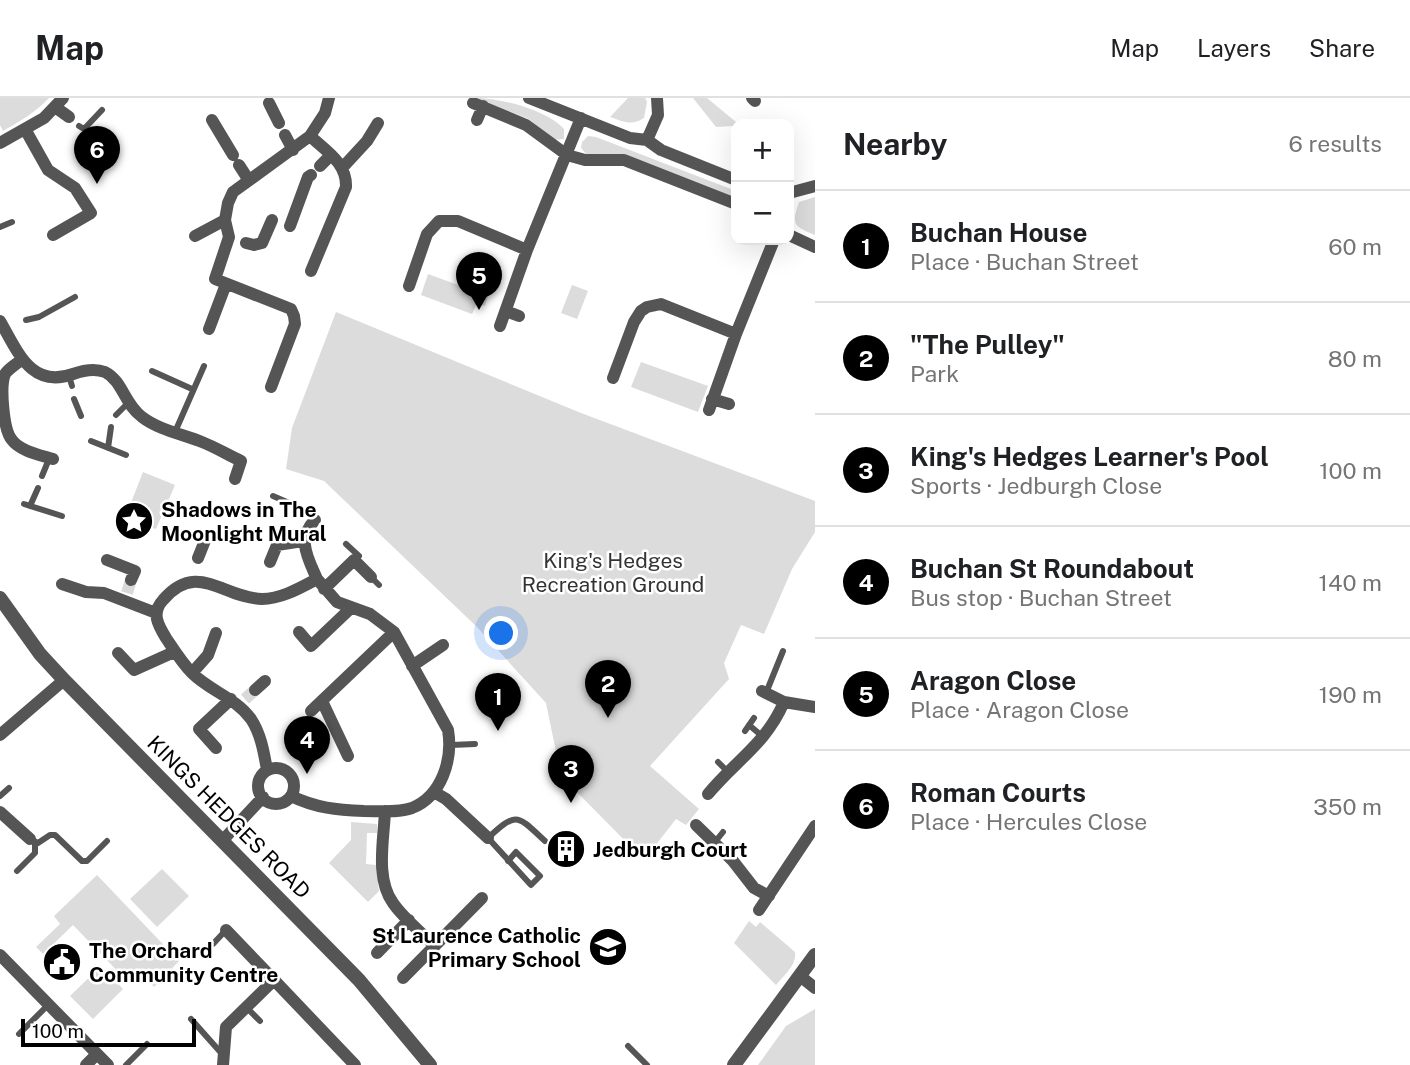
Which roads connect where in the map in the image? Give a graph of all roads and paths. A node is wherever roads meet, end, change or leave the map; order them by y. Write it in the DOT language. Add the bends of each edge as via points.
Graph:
graph roads {
  1 [pos="329,98"];
  2 [pos="528,98"];
  3 [pos="657,98"];
  4 [pos="59,103"];
  5 [pos="269,103"];
  6 [pos="102,110"];
  7 [pos="69,117"];
  8 [pos="581,118"];
  9 [pos="212,120"];
  10 [pos="477,120"];
  11 [pos="378,123"];
  12 [pos="79,126"];
  13 [pos="25,129"];
  14 [pos="310,136"];
  15 [pos="648,140"];
  16 [pos="0,143"];
  17 [pos="293,150"];
  18 [pos="331,155"];
  19 [pos="567,155"];
  20 [pos="343,167"];
  21 [pos="731,178"];
  22 [pos="248,179"];
  23 [pos="815,186"];
  24 [pos="794,192"];
  25 [pos="731,202"];
  26 [pos="225,220"];
  27 [pos="272,220"];
  28 [pos="12,222"];
  29 [pos="290,226"];
  30 [pos="0,227"];
  31 [pos="53,235"];
  32 [pos="195,236"];
  33 [pos="794,237"];
  34 [pos="237,239"];
  35 [pos="772,245"];
  36 [pos="815,247"];
  37 [pos="527,250"];
  38 [pos="311,271"];
  39 [pos="414,283"];
  40 [pos="226,284"];
  41 [pos="75,297"];
  42 [pos="506,311"];
  43 [pos="519,316"];
  44 [pos="26,320"];
  45 [pos="6,326"];
  46 [pos="500,326"];
  47 [pos="209,329"];
  48 [pos="736,334"];
  49 [pos="22,359"];
  50 [pos="618,364"];
  51 [pos="204,366"];
  52 [pos="631,369"];
  53 [pos="152,371"];
  54 [pos="613,377"];
  55 [pos="271,387"];
  56 [pos="192,389"];
  57 [pos="75,399"];
  58 [pos="128,403"];
  59 [pos="729,404"];
  60 [pos="116,415"];
  61 [pos="81,416"];
  62 [pos="3,419"];
  63 [pos="111,427"];
  64 [pos="175,433"];
  65 [pos="91,441"];
  66 [pos="108,447"];
  67 [pos="126,455"];
  68 [pos="51,458"];
  69 [pos="42,477"];
  70 [pos="235,479"];
  71 [pos="38,488"];
  72 [pos="272,496"];
  73 [pos="62,516"];
  74 [pos="315,520"];
  75 [pos="206,538"];
  76 [pos="303,541"];
  77 [pos="346,544"];
  78 [pos="107,560"];
  79 [pos="354,560"];
  80 [pos="270,562"];
  81 [pos="195,569"];
  82 [pos="375,581"];
  83 [pos="62,584"];
  84 [pos="321,584"];
  85 [pos="127,591"];
  86 [pos="0,598"];
  87 [pos="351,608"];
  88 [pos="156,613"];
  89 [pos="299,632"];
  90 [pos="394,632"];
  91 [pos="216,633"];
  92 [pos="443,645"];
  93 [pos="783,651"];
  94 [pos="174,652"];
  95 [pos="118,653"];
  96 [pos="412,666"];
  97 [pos="192,673"];
  98 [pos="64,680"];
  99 [pos="265,681"];
  100 [pos="764,692"];
  101 [pos="243,698"];
  102 [pos="322,701"];
  103 [pos="785,702"];
  104 [pos="815,707"];
  105 [pos="311,711"];
  106 [pos="754,718"];
  107 [pos="0,735"];
  108 [pos="764,737"];
  109 [pos="475,744"];
  110 [pos="450,745"];
  111 [pos="216,748"];
  112 [pos="348,756"];
  113 [pos="267,770"];
  114 [pos="9,788"];
  115 [pos="434,792"];
  116 [pos="708,794"];
  117 [pos="0,796"];
  118 [pos="291,796"];
  119 [pos="263,797"];
  120 [pos="385,811"];
  121 [pos="0,812"];
  122 [pos="696,825"];
  123 [pos="815,826"];
  124 [pos="488,838"];
  125 [pos="223,840"];
  126 [pos="32,841"];
  127 [pos="107,841"];
  128 [pos="545,841"];
  129 [pos="508,861"];
  130 [pos="17,871"];
  131 [pos="769,896"];
  132 [pos="482,898"];
  133 [pos="759,909"];
  134 [pos="409,920"];
  135 [pos="226,930"];
  136 [pos="213,944"];
  137 [pos="435,946"];
  138 [pos="377,953"];
  139 [pos="815,955"];
  140 [pos="0,956"];
  141 [pos="800,975"];
  142 [pos="403,978"];
  143 [pos="274,979"];
  144 [pos="815,988"];
  145 [pos="49,1004"];
  146 [pos="246,1007"];
  147 [pos="191,1019"];
  148 [pos="260,1021"];
  149 [pos="19,1034"];
  150 [pos="147,1044"];
  151 [pos="628,1046"];
  152 [pos="97,1054"];
  153 [pos="225,1062"];
  154 [pos="86,1065"];
  155 [pos="108,1065"];
  156 [pos="126,1065"];
  157 [pos="355,1065"];
  158 [pos="430,1065"];
  159 [pos="647,1065"];
  160 [pos="734,1065"];
  1 -- 14 [label="street"];
  2 -- 8 [label="street"];
  3 -- 15 [label="street" via="658,115"];
  4 -- 7 [label="street"];
  4 -- 13 [label="street"];
  5 -- 17 [label="street"];
  6 -- 12 [label="lane" via="84,129"];
  8 -- 15 [label="street" via="630,138"];
  8 -- 19 [label="street"];
  9 -- 22 [label="street"];
  10 -- 19 [label="street" via="478,104 526,125"];
  11 -- 20 [label="street"];
  13 -- 16 [label="street"];
  13 -- 31 [label="street" via="48,170 75,188 91,213"];
  14 -- 17 [label="street"];
  14 -- 18 [label="street"];
  15 -- 21 [label="street" via="661,150"];
  17 -- 22 [label="street"];
  18 -- 20 [label="street"];
  18 -- 29 [label="street" via="315,171"];
  19 -- 25 [label="street" via="624,160"];
  19 -- 37 [label="street"];
  20 -- 38 [label="street" via="346,187"];
  22 -- 26 [label="street" via="233,192"];
  23 -- 24 [label="street"];
  26 -- 32 [label="street"];
  26 -- 34 [label="street"];
  27 -- 34 [label="street" via="262,243 254,246"];
  28 -- 30 [label="lane"];
  33 -- 36 [label="street"];
  34 -- 40 [label="street" via="215,279"];
  35 -- 48 [label="street"];
  37 -- 39 [label="street" via="458,221 439,221 427,234"];
  37 -- 42 [label="street"];
  40 -- 47 [label="street"];
  40 -- 55 [label="street" via="291,309 295,316"];
  41 -- 44 [label="lane"];
  42 -- 43 [label="street"];
  42 -- 46 [label="street"];
  45 -- 49 [label="street"];
  48 -- 50 [label="street" via="653,304 640,311"];
  48 -- 59 [label="street" via="711,404"];
  49 -- 58 [label="street" via="45,378 70,381 94,370 108,374"];
  49 -- 62 [label="street" via="4,376"];
  50 -- 52 [label="street"];
  50 -- 54 [label="street"];
  51 -- 56 [label="lane"];
  53 -- 56 [label="lane"];
  56 -- 64 [label="lane"];
  57 -- 61 [label="lane"];
  58 -- 60 [label="lane"];
  58 -- 64 [label="street" via="147,421"];
  62 -- 68 [label="street" via="15,443"];
  63 -- 66 [label="lane"];
  64 -- 70 [label="street" via="241,461"];
  65 -- 66 [label="lane"];
  66 -- 67 [label="lane"];
  68 -- 69 [label="lane"];
  71 -- 73 [label="lane" via="27,505"];
  72 -- 74 [label="lane" via="303,509"];
  74 -- 76 [label="street"];
  75 -- 81 [label="street"];
  76 -- 80 [label="street" via="278,545"];
  76 -- 84 [label="street"];
  77 -- 79 [label="lane" via="359,556"];
  78 -- 85 [label="street" via="135,571"];
  79 -- 82 [label="street"];
  79 -- 84 [label="street"];
  81 -- 84 [label="street" via="211,583 260,599"];
  81 -- 88 [label="street" via="171,590"];
  83 -- 85 [label="street" via="76,590"];
  84 -- 87 [label="street" via="337,602"];
  85 -- 88 [label="street"];
  86 -- 98 [label="street, KINGS HEDGES ROAD"];
  87 -- 89 [label="street" via="311,646"];
  87 -- 90 [label="street" via="370,614"];
  88 -- 94 [label="street"];
  90 -- 96 [label="street"];
  90 -- 102 [label="street"];
  91 -- 97 [label="street" via="208,655"];
  92 -- 96 [label="street"];
  93 -- 100 [label="lane"];
  94 -- 95 [label="street" via="134,670"];
  94 -- 97 [label="street"];
  96 -- 110 [label="street" via="448,730"];
  97 -- 101 [label="street"];
  98 -- 107 [label="street"];
  98 -- 125 [label="street, KINGS HEDGES ROAD"];
  99 -- 101 [label="street"];
  100 -- 103 [label="street"];
  101 -- 111 [label="street" via="199,729"];
  101 -- 113 [label="street"];
  102 -- 105 [label="street"];
  102 -- 112 [label="street"];
  103 -- 104 [label="street"];
  103 -- 108 [label="street"];
  106 -- 108 [label="lane" via="747,728"];
  108 -- 116 [label="street" via="723,767"];
  109 -- 110 [label="lane"];
  110 -- 115 [label="street"];
  113 -- 118 [label="street" via="278,768 291,775"];
  113 -- 119 [label="street" via="259,781"];
  114 -- 117 [label="lane"];
  115 -- 120 [label="street" via="414,807"];
  115 -- 124 [label="street"];
  118 -- 119 [label="street" via="278,804"];
  118 -- 120 [label="street" via="328,810"];
  119 -- 125 [label="street"];
  120 -- 134 [label="street" via="384,880 392,902"];
  121 -- 126 [label="street"];
  122 -- 131 [label="street" via="719,837 754,888"];
  123 -- 131 [label="street"];
  124 -- 128 [label="lane" via="508,820 516,819"];
  124 -- 129 [label="lane"];
  125 -- 158 [label="street, KINGS HEDGES ROAD" via="359,980"];
  126 -- 127 [label="lane" via="55,835 85,862"];
  126 -- 130 [label="lane" via="35,853"];
  129 -- 129 [label="lane" via="531,885 540,876 516,852"];
  131 -- 133 [label="street"];
  132 -- 137 [label="street"];
  134 -- 137 [label="street"];
  134 -- 138 [label="street"];
  135 -- 136 [label="lane"];
  135 -- 143 [label="street"];
  137 -- 142 [label="street"];
  139 -- 141 [label="street"];
  140 -- 145 [label="street"];
  141 -- 144 [label="street"];
  141 -- 160 [label="street"];
  143 -- 146 [label="street"];
  143 -- 157 [label="street" via="333,1048"];
  145 -- 149 [label="lane"];
  145 -- 152 [label="street"];
  146 -- 148 [label="lane"];
  146 -- 153 [label="street" via="226,1027"];
  147 -- 153 [label="lane"];
  150 -- 156 [label="lane"];
  151 -- 159 [label="lane"];
  152 -- 154 [label="street"];
  152 -- 155 [label="street"];
}
